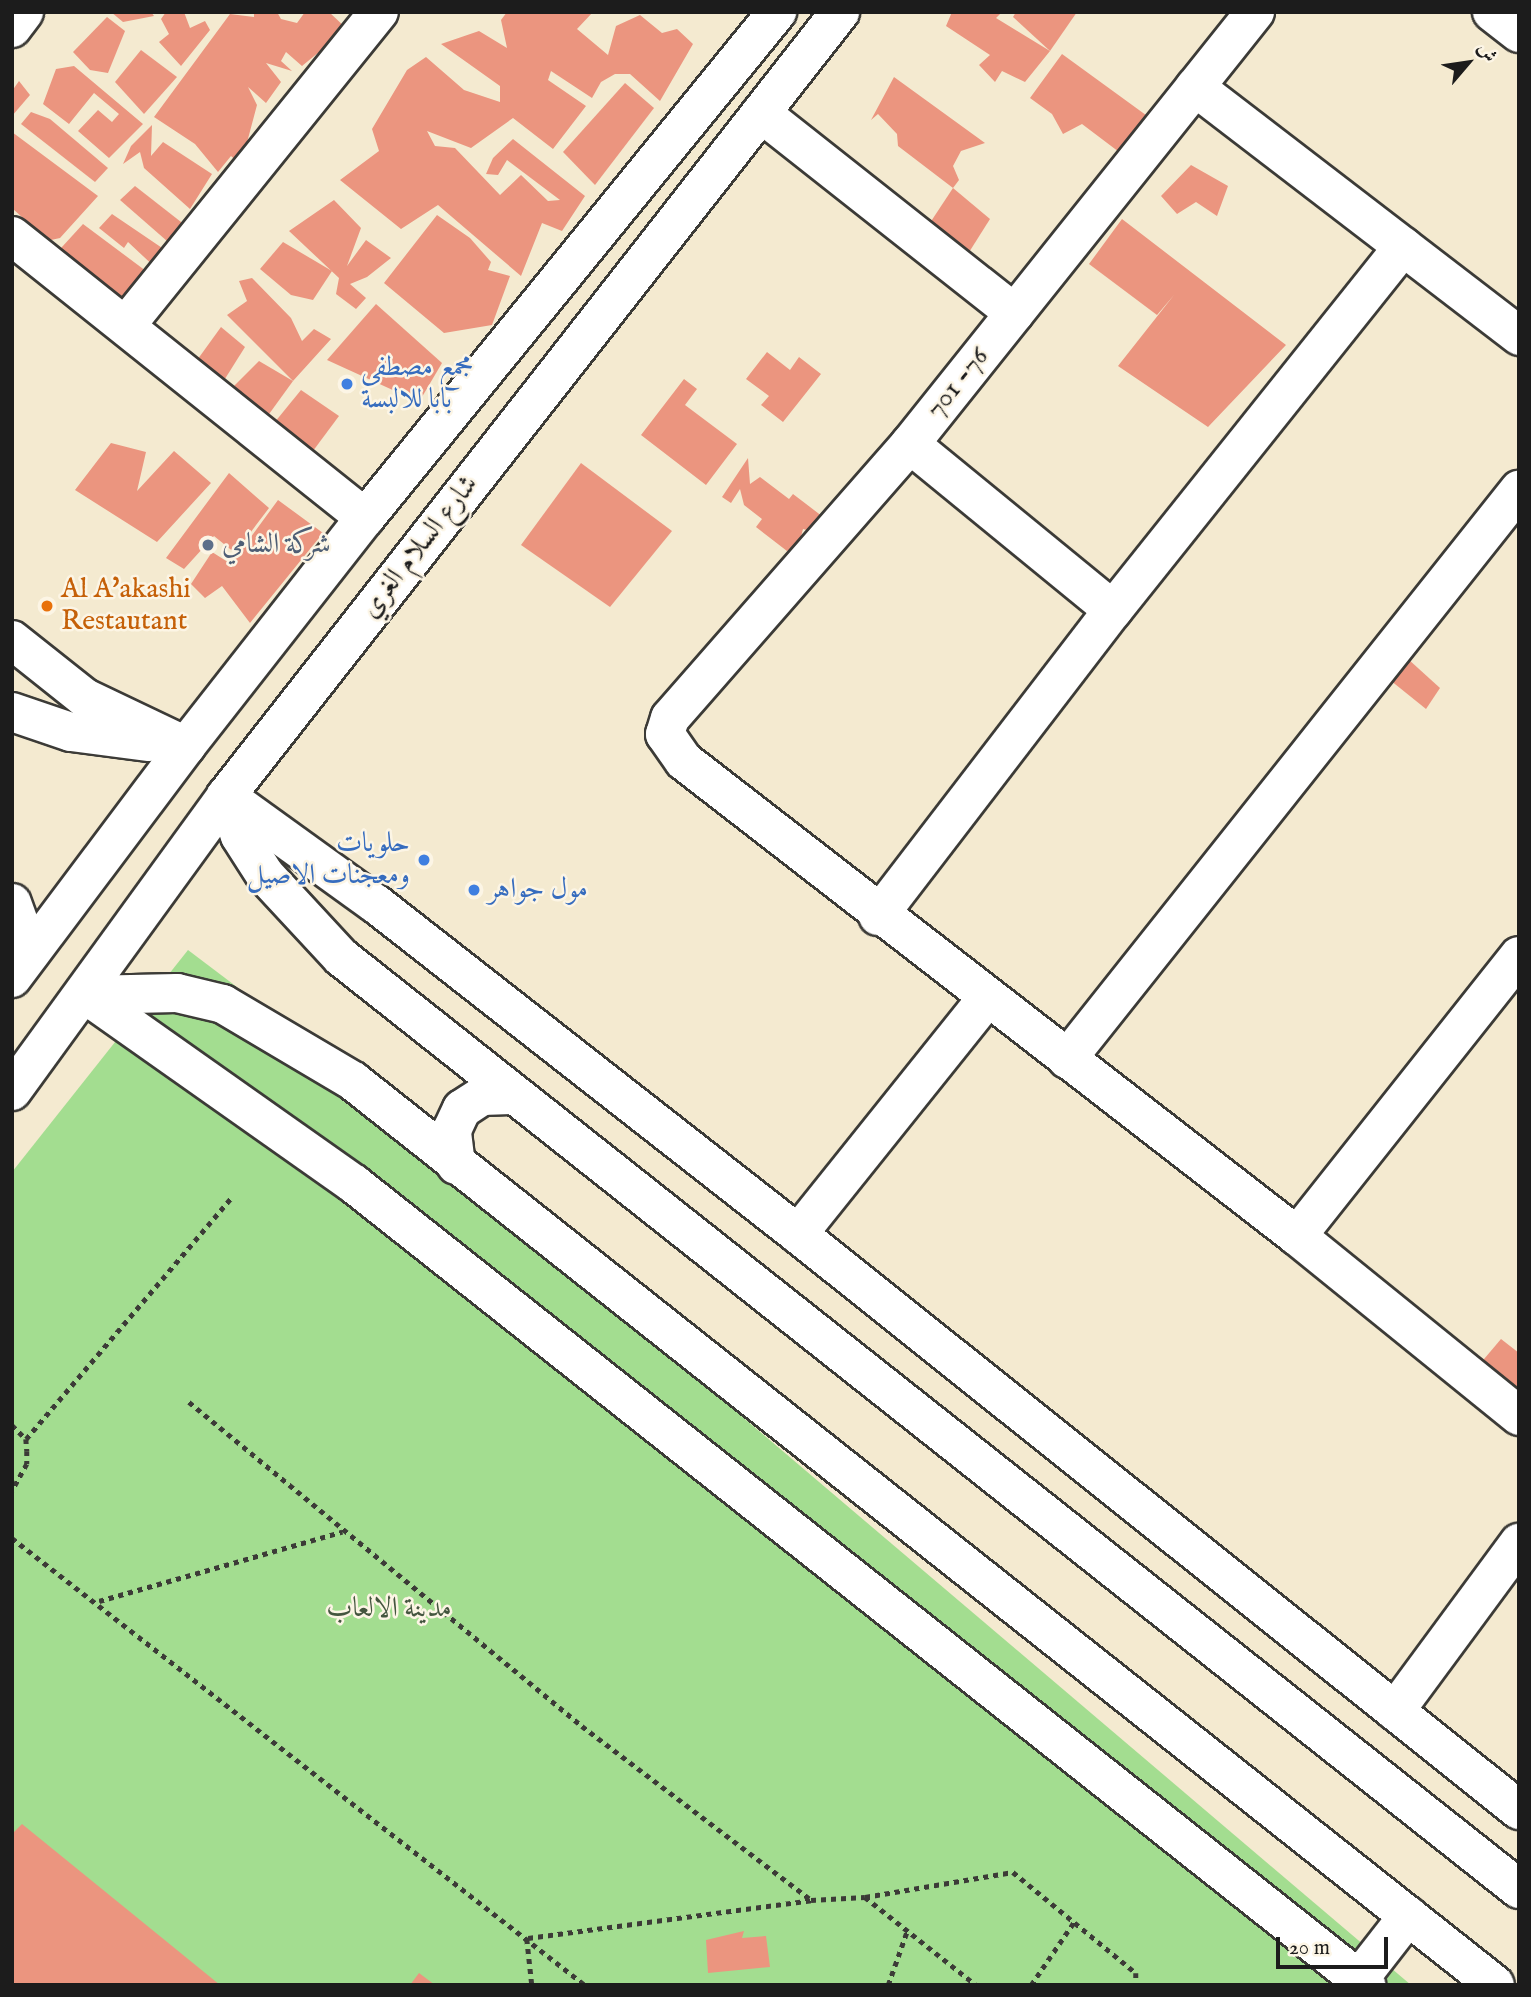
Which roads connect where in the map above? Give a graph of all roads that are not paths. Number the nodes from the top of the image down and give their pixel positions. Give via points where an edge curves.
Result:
1 (24, 12) edge
2 (379, 12) edge
3 (777, 12) edge
4 (840, 12) edge
5 (1255, 12) edge
6 (1492, 12) edge
7 (12, 28) edge
8 (1519, 33) edge
9 (1195, 87) junction
10 (761, 113) junction
11 (654, 164) junction
12 (695, 196) junction
13 (12, 236) edge
14 (1403, 247) junction
15 (1014, 313) junction
16 (127, 324) junction
17 (1519, 336) edge
18 (909, 444) junction
19 (1519, 490) edge
20 (365, 518) junction
21 (1113, 610) junction
22 (12, 640) edge
23 (63, 680) junction
24 (19, 726) edge
25 (186, 746) junction
26 (226, 796) junction
27 (12, 903) edge
28 (878, 916) junction
29 (18, 956) edge
30 (1519, 956) edge
31 (86, 995) junction
32 (987, 998) junction
33 (1067, 1059) junction
34 (12, 1091) edge
35 (510, 1094) junction
36 (456, 1164) junction
37 (798, 1234) junction
38 (1297, 1236) junction
39 (1519, 1416) edge
40 (1519, 1543) edge
41 (1395, 1711) junction
42 (1510, 1803) edge
43 (1464, 1845) junction
44 (1519, 1889) edge
45 (1408, 1916) junction
46 (1363, 1982) edge
47 (1495, 1985) edge

1 - 7 street
2 - 16 street
3 - 11 street
4 - 10 street, شارع السلام الغري
5 - 9 street, 701 -76
6 - 8 street
9 - 14 street
9 - 15 street, 701 -76
10 - 12 street, شارع السلام الغري
10 - 15 street
11 - 12 street
11 - 20 street
12 - 26 street, شارع السلام الغري
13 - 16 street
14 - 17 street
14 - 21 street
15 - 18 street, 701 -76
16 - 20 street
18 - 21 street
18 - 28 street, 701 -76 via 670,718 666,734 671,749
19 - 33 street
20 - 25 street
21 - 28 street
22 - 23 street
23 - 24 street
23 - 25 street via 110,712
24 - 25 street
25 - 29 street
26 - 31 street, شارع السلام الغري
26 - 35 street via 240,836 265,875 341,957
26 - 37 street via 376,904
27 - 29 street
28 - 32 street
30 - 38 street
31 - 34 street, شارع السلام الغري
31 - 36 street via 177,993 223,1004 353,1081
31 - 46 street via 354,1184
32 - 33 street
32 - 37 street
33 - 38 street
35 - 36 street via 482,1096 462,1109 452,1130
35 - 43 street
36 - 45 street
37 - 41 street
38 - 39 street
40 - 41 street
41 - 42 street
42 - 43 street
43 - 44 street
45 - 46 street
45 - 47 street

